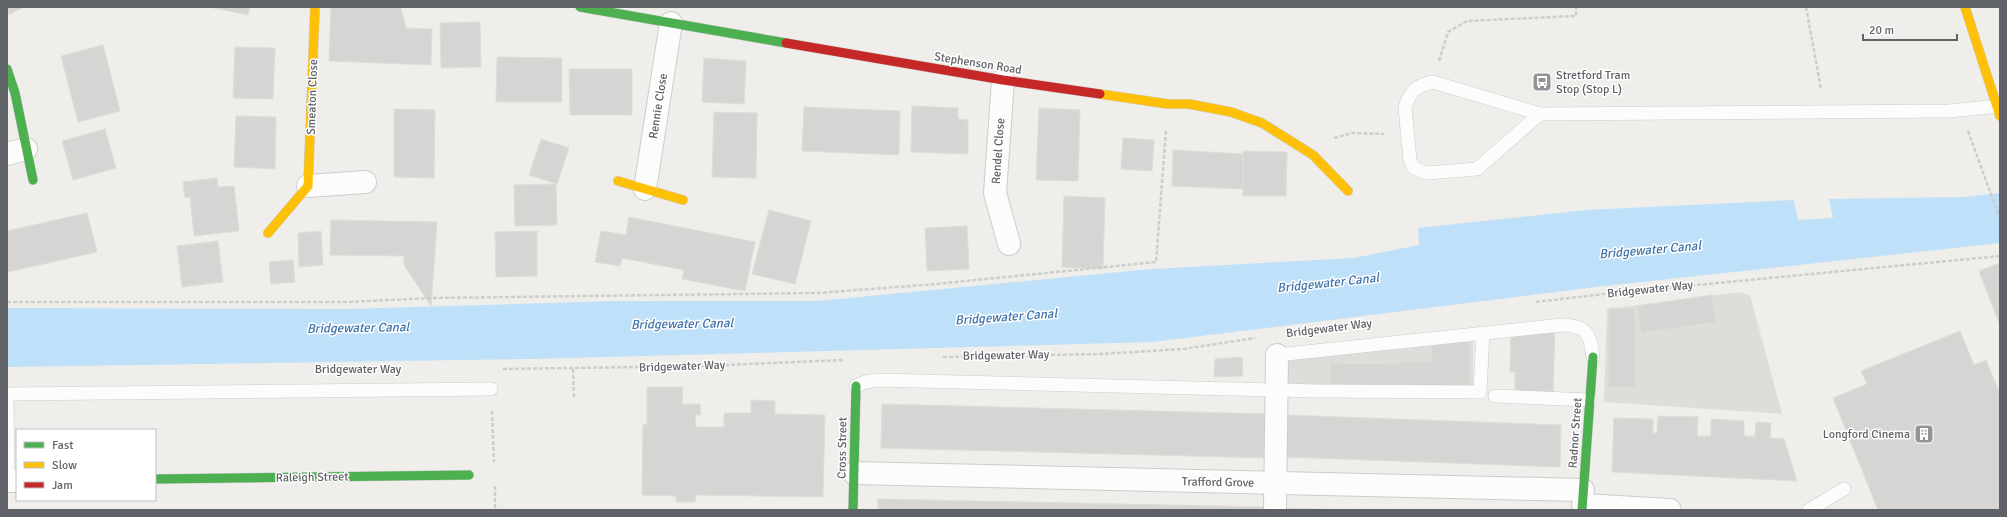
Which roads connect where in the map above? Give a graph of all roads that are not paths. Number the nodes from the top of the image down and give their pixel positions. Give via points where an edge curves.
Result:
1 (315, 7) edge
2 (580, 7) edge
3 (1965, 7) edge
4 (672, 23) junction
5 (7, 69) edge
6 (1003, 80) junction
7 (1999, 109) edge
8 (1540, 114) junction
9 (16, 152) edge
10 (32, 180) dead end
11 (618, 181) dead end
12 (365, 182) dead end
13 (308, 186) junction
14 (645, 189) junction
15 (1348, 191) dead end
16 (683, 200) dead end
17 (268, 233) dead end
18 (1009, 244) dead end
19 (1483, 333) junction
20 (1277, 355) joint
21 (1593, 357) joint
22 (856, 386) joint
23 (491, 389) road end
24 (1276, 389) junction
25 (1495, 396) dead end
26 (1590, 400) junction
27 (854, 473) junction
28 (469, 475) dead end
29 (156, 479) edge
30 (11, 481) edge
31 (1276, 484) junction
32 (1844, 489) dead end
33 (1583, 502) edge
34 (853, 510) edge
35 (1275, 510) edge
36 (1670, 510) edge
37 (1809, 510) edge

1 - 13 main road, Smeaton Close
2 - 4 main road, Stephenson Road
3 - 7 main road
4 - 6 main road, Stephenson Road
4 - 14 street, Rennie Close
5 - 9 main road via 15,93
6 - 15 main road, Stephenson Road via 1231,112 1262,123 1313,155
6 - 18 street, Rendel Close via 995,193
7 - 8 lane
8 - 8 lane via 1433,82 1417,88 1407,99 1406,133 1410,160 1413,167 1426,173 1470,171 1484,165
9 - 10 main road
11 - 14 main road
12 - 13 street
13 - 17 main road
14 - 16 main road
19 - 20 lane
19 - 21 lane via 1575,326 1586,331
19 - 24 lane via 1480,392 1316,392
20 - 24 street
21 - 26 main road, Radnor Street
22 - 24 lane via 878,380
22 - 27 main road, Cross Street
23 - 30 lane via 7,394
24 - 31 street
25 - 26 lane
26 - 33 main road, Radnor Street
27 - 31 street, Trafford Grove
27 - 34 main road, Cross Street
28 - 29 main road, Raleigh Street
31 - 33 street, Trafford Grove
31 - 35 street
32 - 37 lane
33 - 36 street, Trafford Grove

